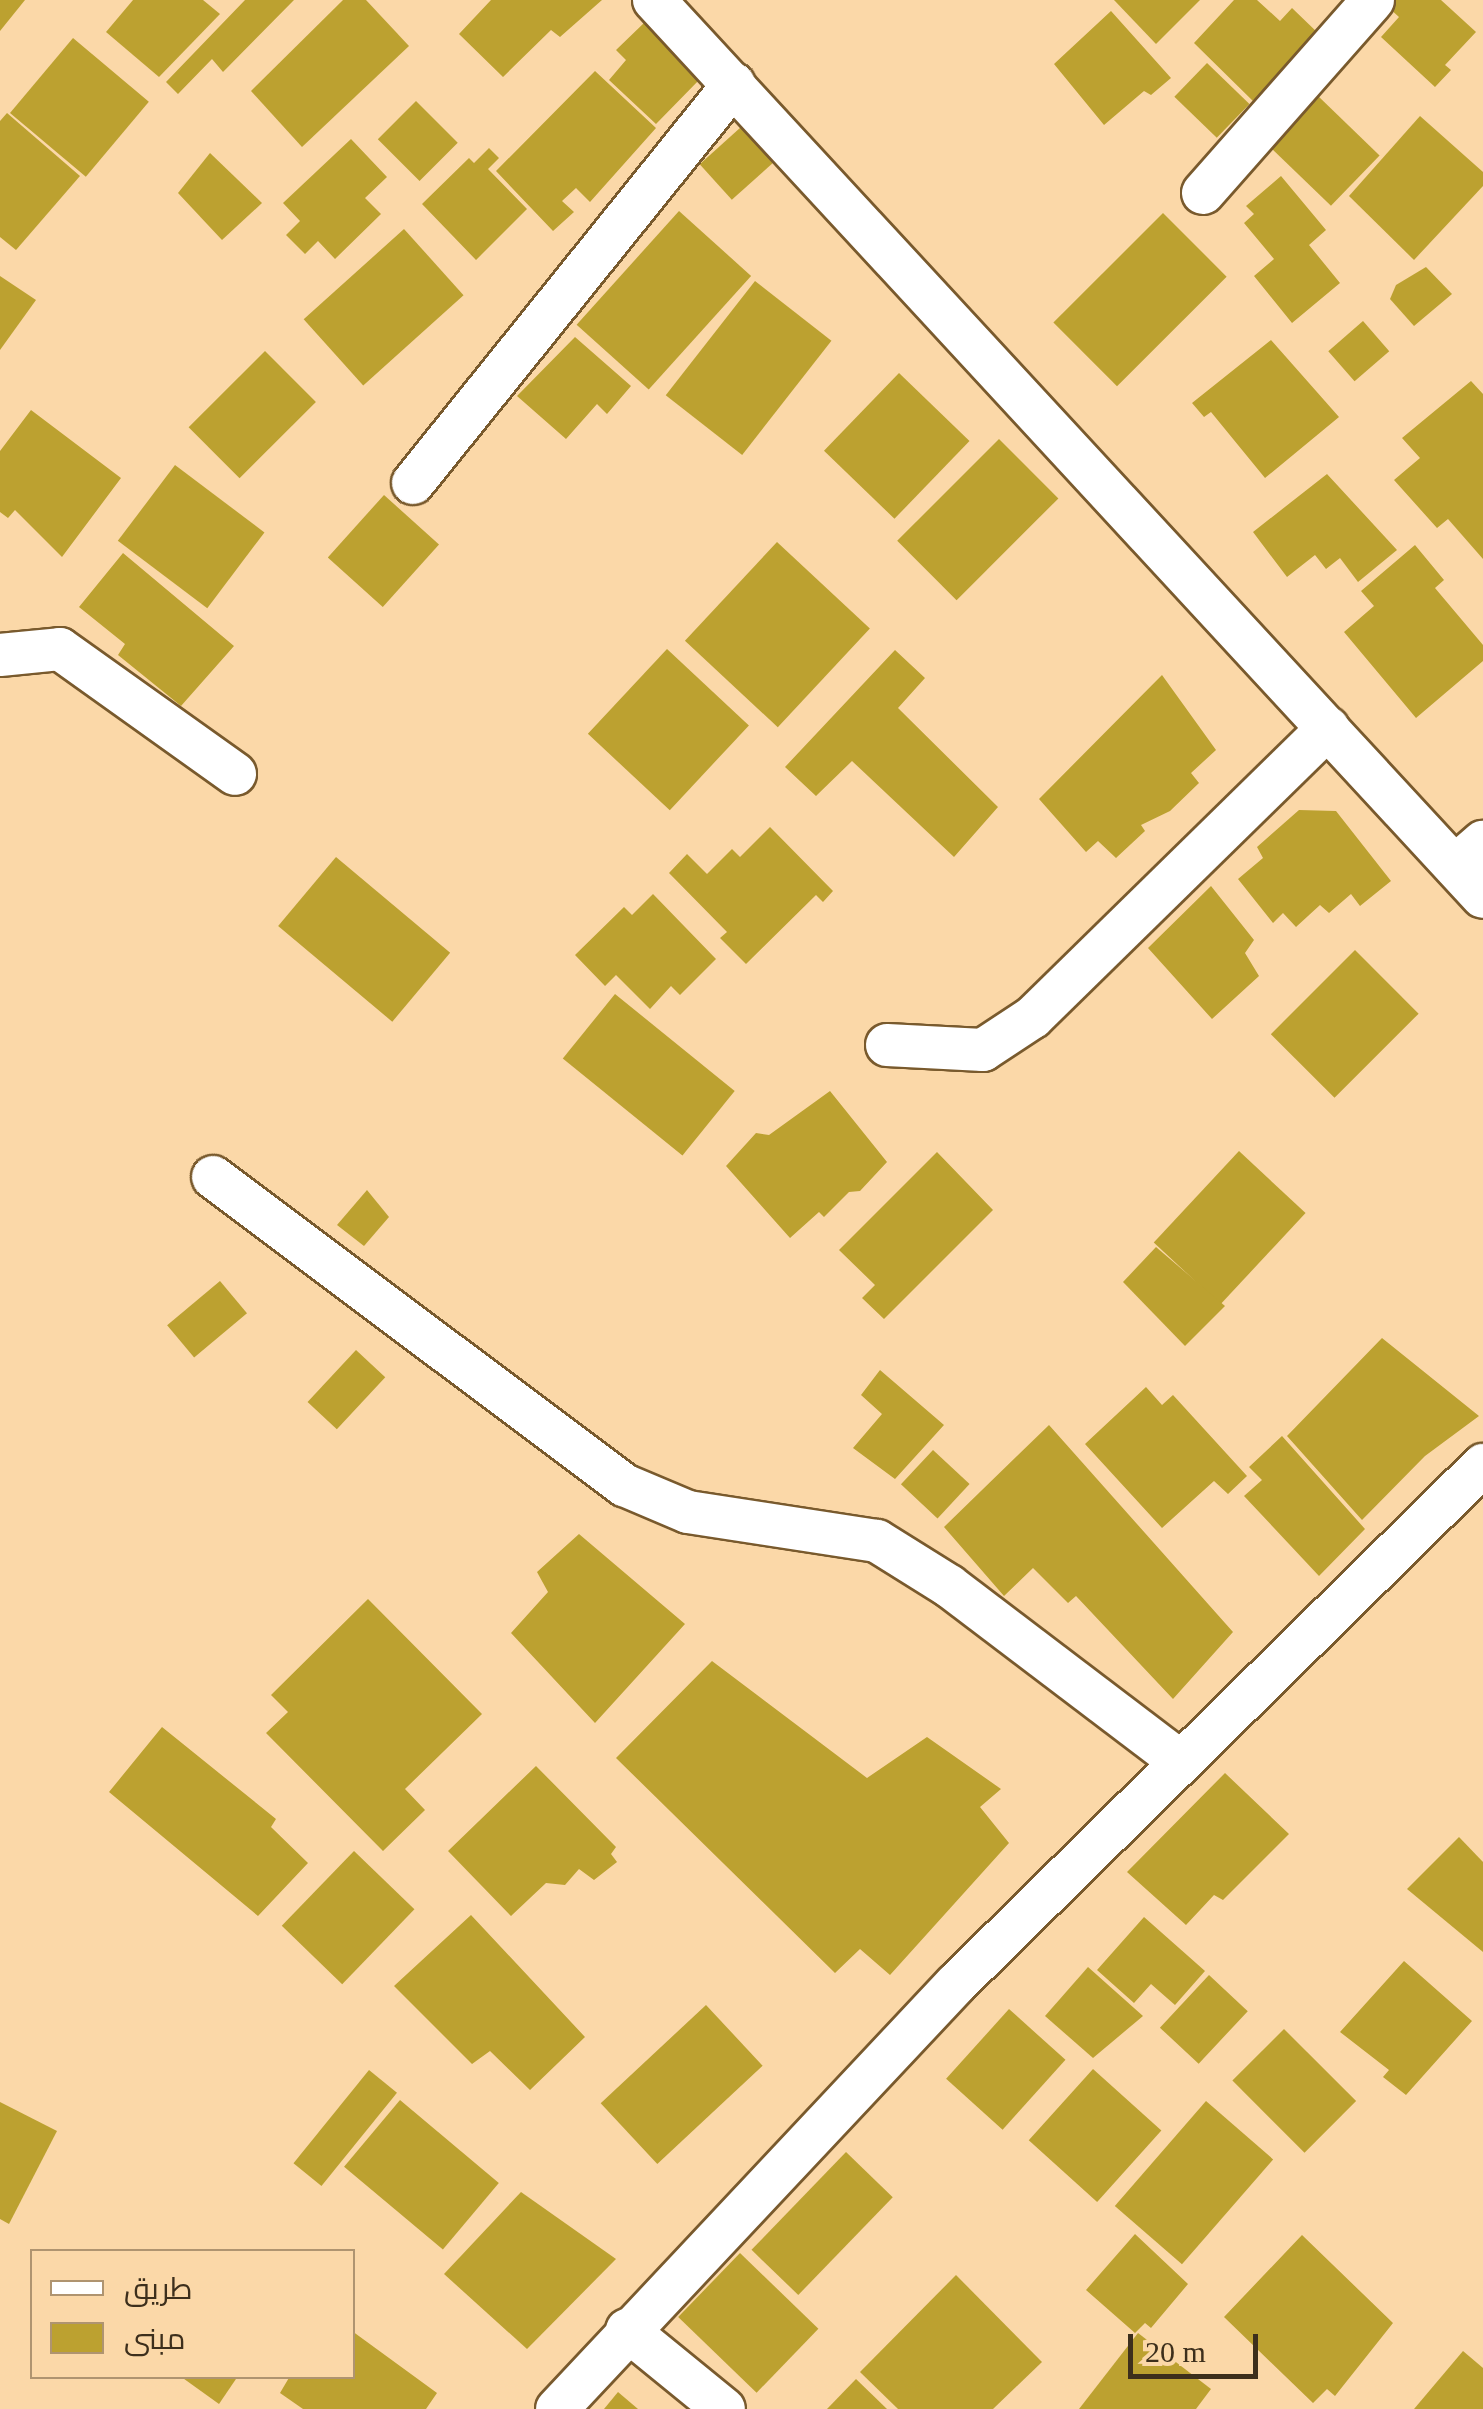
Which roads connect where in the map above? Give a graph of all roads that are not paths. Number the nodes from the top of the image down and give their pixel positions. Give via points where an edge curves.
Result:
1 (654, 0) edge
2 (1373, 0) edge
3 (734, 84) junction
4 (1203, 194) dead end
5 (413, 483) dead end
6 (0, 655) edge
7 (1328, 728) junction
8 (235, 774) dead end
9 (1474, 868) edge
10 (887, 1045) dead end
11 (213, 1177) dead end
12 (1483, 1466) edge
13 (1181, 1762) junction
14 (626, 2330) junction
15 (557, 2409) edge
16 (724, 2409) edge

1 - 3 street
2 - 4 street
3 - 5 street
3 - 7 street
6 - 8 street via 60,649
7 - 9 street
7 - 10 street via 1032,1016 983,1050
11 - 13 street via 624,1486 688,1512 877,1542 949,1586
12 - 13 street
13 - 14 street via 956,1984
14 - 15 street
14 - 16 street

